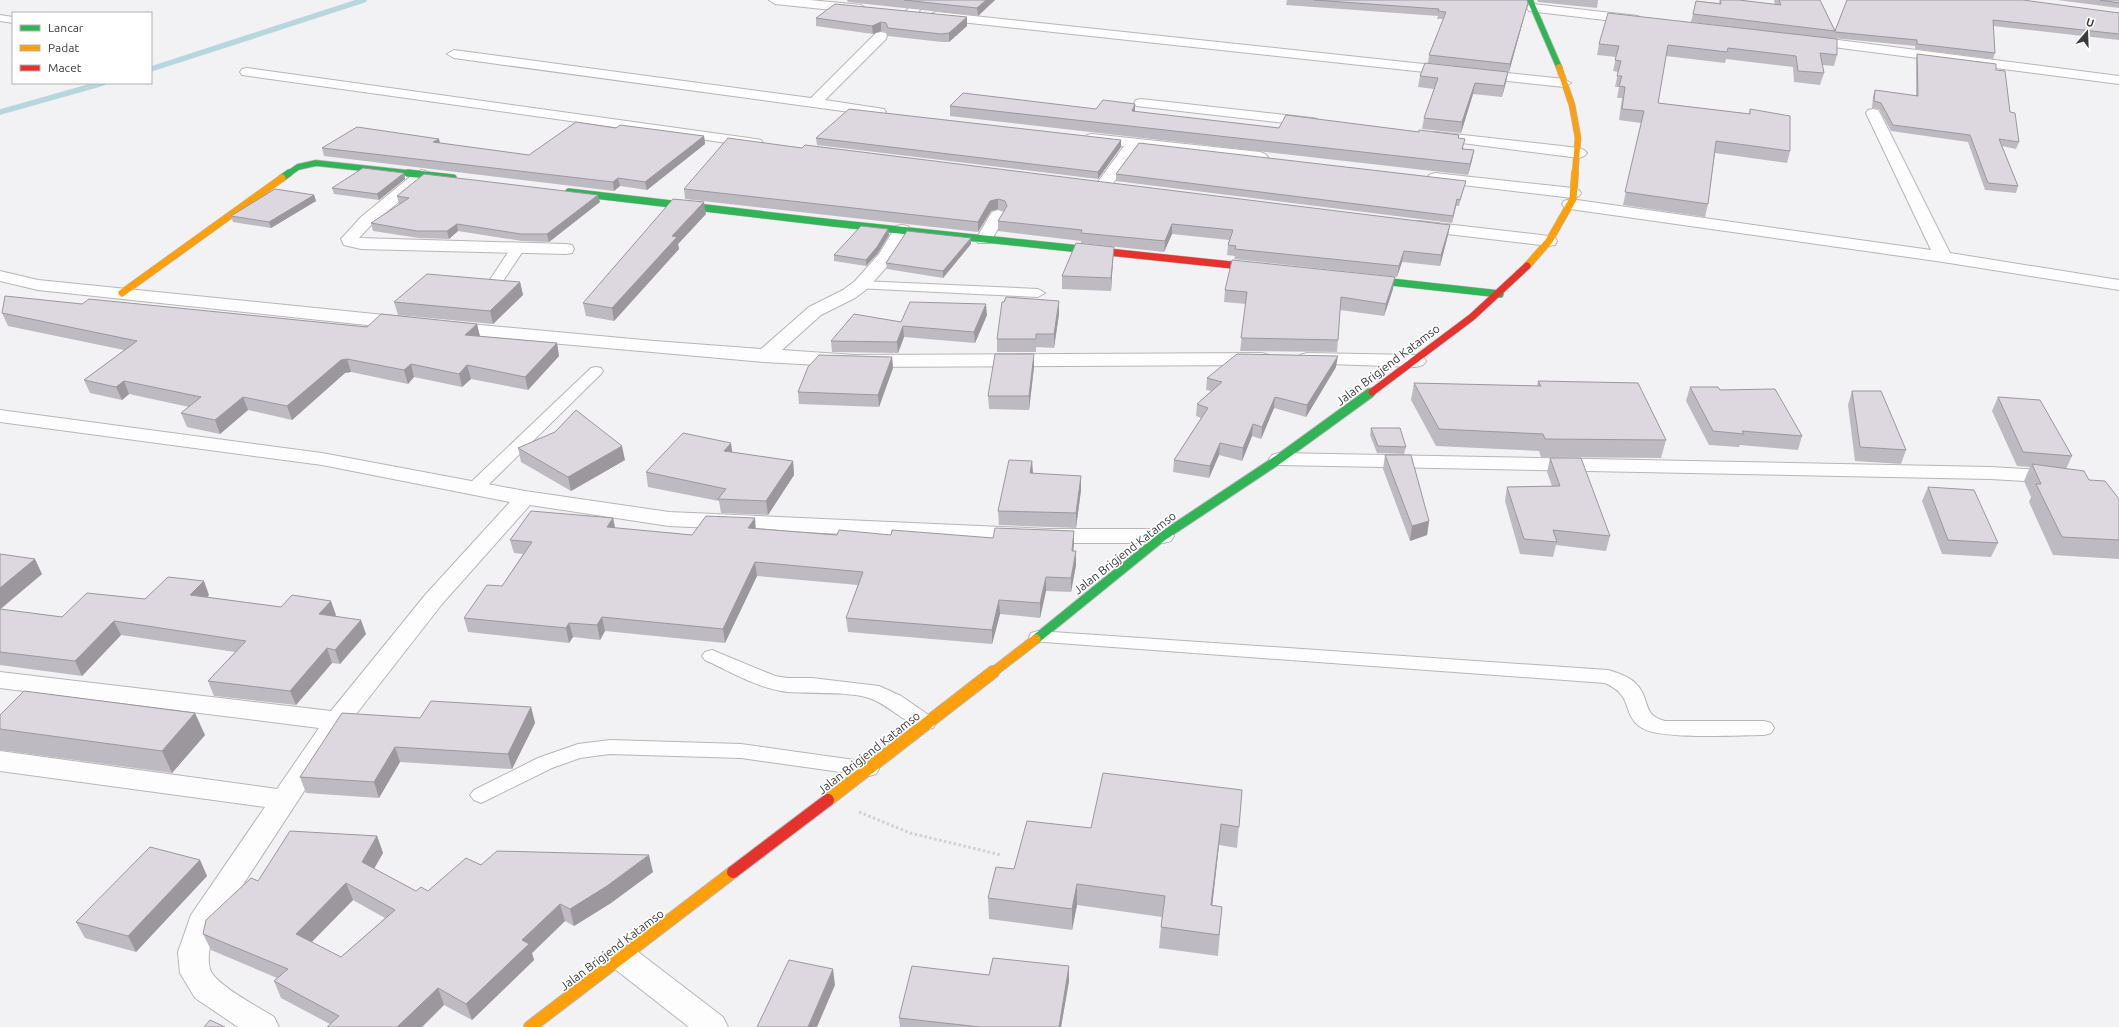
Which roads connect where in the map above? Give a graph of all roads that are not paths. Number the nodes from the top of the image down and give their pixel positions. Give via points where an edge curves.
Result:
1 (775, 0) edge
2 (924, 0) edge
3 (1532, 4) edge
4 (870, 10) edge
5 (894, 12) edge
6 (910, 13) junction
7 (0, 18) edge
8 (12, 20) edge
9 (1648, 21) edge
10 (881, 36) dead end
11 (1794, 39) edge
12 (454, 54) dead end
13 (248, 72) dead end
14 (2119, 80) edge
15 (1564, 83) junction
16 (1141, 103) dead end
17 (813, 104) junction
18 (1873, 113) dead end
19 (896, 115) edge
20 (1329, 124) edge
21 (1423, 135) edge
22 (1080, 136) edge
23 (1134, 142) junction
24 (768, 145) edge
25 (1579, 153) junction
26 (1276, 159) edge
27 (422, 175) junction
28 (1418, 176) edge
29 (461, 179) edge
30 (1118, 188) edge
31 (556, 190) edge
32 (1572, 199) junction
33 (998, 215) dead end
34 (1408, 224) edge
35 (902, 230) junction
36 (984, 239) junction
37 (1549, 241) junction
38 (518, 248) junction
39 (566, 249) dead end
40 (1943, 257) junction
41 (1269, 269) edge
42 (0, 276) edge
43 (1354, 278) edge
44 (496, 282) edge
45 (861, 285) junction
46 (2119, 285) edge
47 (122, 293) junction
48 (1038, 293) dead end
49 (1500, 294) junction
50 (764, 356) junction
51 (1416, 361) junction
52 (596, 371) dead end
53 (0, 416) edge
54 (1280, 460) junction
55 (2076, 482) edge
56 (475, 488) junction
57 (525, 498) junction
58 (1163, 536) junction
59 (1038, 637) junction
60 (712, 656) dead end
61 (0, 680) edge
62 (337, 721) junction
63 (926, 723) junction
64 (1764, 728) dead end
65 (0, 762) edge
66 (869, 769) junction
67 (481, 795) dead end
68 (283, 800) junction
69 (622, 957) junction
70 (263, 1027) edge
71 (530, 1027) edge
72 (712, 1027) edge

1 - 4 street
2 - 6 street
3 - 9 street
3 - 15 main road, Jalan Brigjend Katamso
5 - 6 street
6 - 15 street
7 - 8 lane
10 - 17 street
11 - 14 street
12 - 17 street
13 - 24 street
15 - 25 main road, Jalan Brigjend Katamso via 1575,121
16 - 20 street
17 - 19 street
18 - 40 street
21 - 25 street
22 - 23 street
23 - 26 street
23 - 30 street via 1096,185
25 - 32 main road, Jalan Brigjend Katamso
27 - 29 main road
27 - 38 street via 367,220 349,239 350,242
27 - 47 main road via 316,162 300,166
28 - 32 street
31 - 35 main road
32 - 37 main road, Jalan Brigjend Katamso
32 - 40 street
33 - 36 street
34 - 37 street
35 - 36 main road
35 - 45 street via 880,264
36 - 41 main road
37 - 49 main road, Jalan Brigjend Katamso
38 - 39 street
38 - 44 lane
40 - 46 street
42 - 47 street via 38,285
43 - 49 main road
45 - 48 lane
45 - 50 street via 849,294 815,310
47 - 50 street via 427,326
49 - 51 main road, Jalan Brigjend Katamso
50 - 51 street via 854,361
51 - 54 main road, Jalan Brigjend Katamso
52 - 56 lane
53 - 56 street via 322,458
54 - 55 street via 1990,472 2054,476
54 - 58 main road, Jalan Brigjend Katamso
56 - 57 street
57 - 58 street via 669,519 1048,536
57 - 62 street via 434,599
58 - 59 main road, Jalan Brigjend Katamso
59 - 63 main road, Jalan Brigjend Katamso
59 - 64 lane via 1608,677 1631,690 1641,716 1650,724 1665,728
60 - 63 lane via 770,681 787,685 872,691 894,701
61 - 62 street
62 - 68 street
63 - 66 main road, Jalan Brigjend Katamso
65 - 68 street
66 - 67 lane via 741,751 610,747 578,751 545,763
66 - 69 main road, Jalan Brigjend Katamso
68 - 70 street via 202,923 193,952 195,973 206,989
69 - 71 main road, Jalan Brigjend Katamso
69 - 72 street

